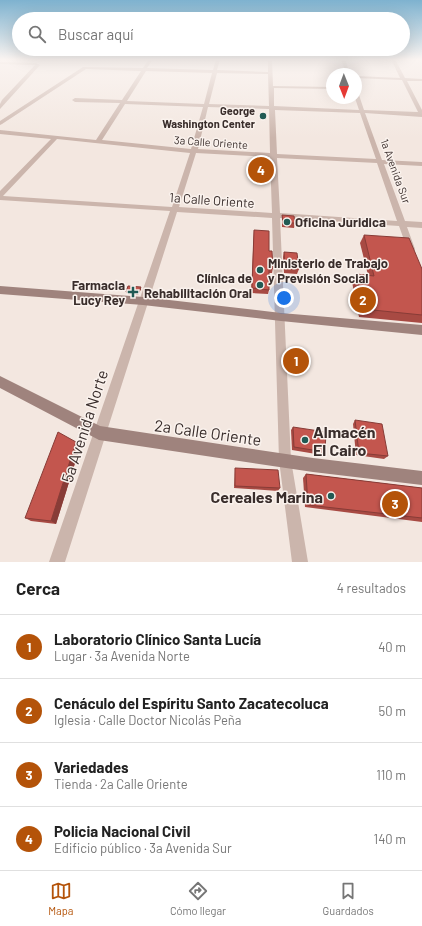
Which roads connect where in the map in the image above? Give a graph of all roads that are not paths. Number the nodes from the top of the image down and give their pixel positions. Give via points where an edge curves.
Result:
1 (20, 85) edge
2 (58, 85) edge
3 (134, 85) edge
4 (210, 85) edge
5 (406, 85) edge
6 (271, 87) joint
7 (326, 88) edge
8 (75, 100) dead end
9 (124, 102) junction
10 (360, 104) edge
11 (205, 106) junction
12 (0, 107) edge
13 (272, 109) junction
14 (363, 113) junction
15 (422, 115) edge
16 (0, 123) edge
17 (0, 132) edge
18 (56, 137) junction
19 (98, 141) junction
20 (194, 152) junction
21 (274, 156) junction
22 (380, 161) junction
23 (422, 164) edge
24 (0, 197) edge
25 (174, 210) junction
26 (276, 216) junction
27 (403, 223) junction
28 (422, 224) edge
29 (414, 257) edge
30 (0, 290) edge
31 (143, 301) junction
32 (281, 317) junction
33 (422, 330) edge
34 (0, 382) edge
35 (99, 433) junction
36 (285, 460) junction
37 (422, 478) edge
38 (57, 562) edge
39 (300, 562) edge

1 - 12 street
2 - 16 street
3 - 9 street
4 - 11 street, 5a Avenida Norte
5 - 15 street
6 - 7 street
6 - 13 street
8 - 9 street
9 - 11 street
9 - 19 street
10 - 14 street, 1a Avenida Sur
11 - 13 street
11 - 20 street, 5a Avenida Norte
13 - 14 street
13 - 21 street
14 - 15 street
14 - 22 street, 1a Avenida Sur
17 - 18 street, 3a Calle Oriente
18 - 19 street, 3a Calle Oriente
18 - 24 street
19 - 20 street, 3a Calle Oriente
20 - 21 street, 3a Calle Oriente
20 - 25 street, 5a Avenida Norte
21 - 22 street, 3a Calle Oriente
21 - 26 street
22 - 23 street, 3a Calle Oriente
22 - 27 street, 1a Avenida Sur
24 - 25 street, 1a Calle Oriente
25 - 26 street, 1a Calle Oriente
25 - 31 street, 5a Avenida Norte
26 - 27 street, 1a Calle Oriente
26 - 32 street
27 - 28 street, 1a Calle Oriente
27 - 29 street, 1a Avenida Sur
30 - 31 main road
31 - 32 main road
31 - 35 street, 5a Avenida Norte
32 - 33 main road
32 - 36 street
34 - 35 main road, 2a Calle Oriente
35 - 36 main road, 2a Calle Oriente
35 - 38 street, 5a Avenida Norte
36 - 37 main road, 2a Calle Oriente
36 - 39 street

